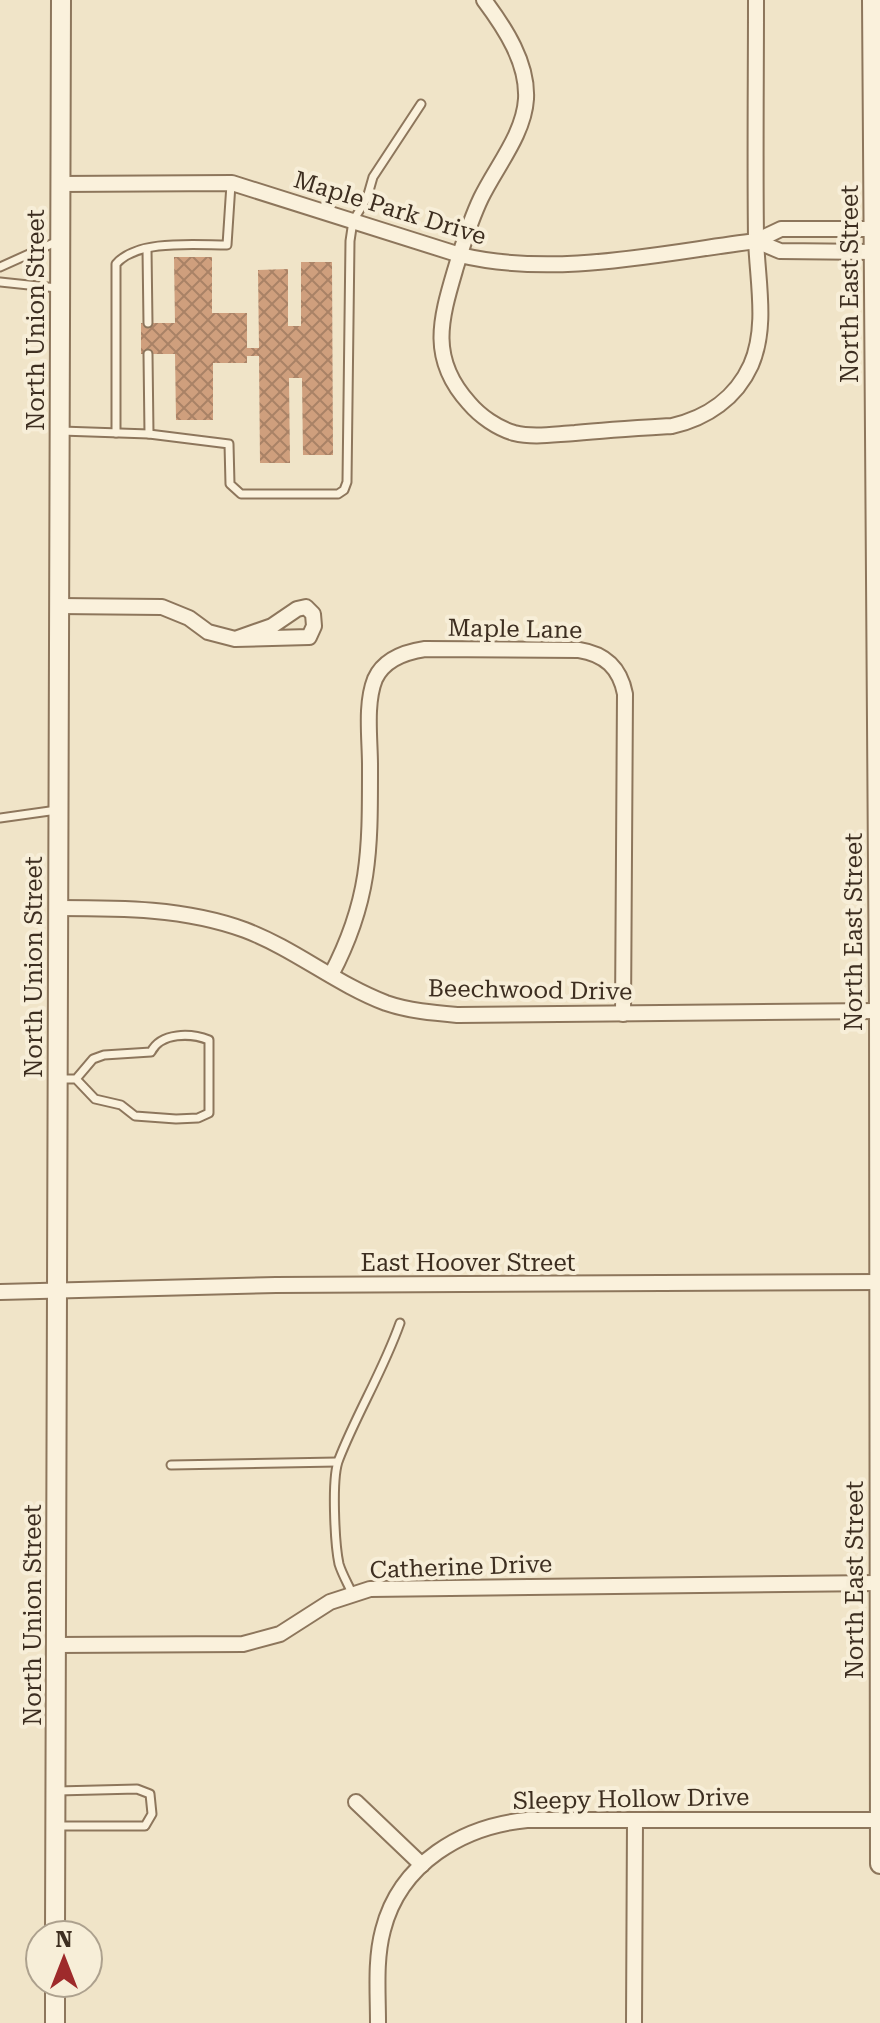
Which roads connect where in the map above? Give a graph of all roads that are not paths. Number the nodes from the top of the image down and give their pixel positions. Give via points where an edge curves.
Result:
1 (61, 0) edge
2 (484, 0) edge
3 (756, 0) edge
4 (872, 0) edge
5 (421, 104) dead end
6 (232, 183) junction
7 (60, 184) junction
8 (353, 221) junction
9 (873, 229) junction
10 (60, 240) junction
11 (756, 241) junction
12 (147, 249) junction
13 (873, 252) junction
14 (460, 255) junction
15 (0, 267) edge
16 (0, 282) edge
17 (61, 288) junction
18 (148, 323) dead end
19 (148, 354) dead end
20 (60, 431) junction
21 (116, 433) junction
22 (149, 434) junction
23 (59, 606) junction
24 (235, 639) junction
25 (58, 810) junction
26 (0, 818) edge
27 (58, 908) junction
28 (331, 975) junction
29 (879, 1011) edge
30 (623, 1014) junction
31 (67, 1079) junction
32 (880, 1282) edge
33 (58, 1289) junction
34 (0, 1292) edge
35 (400, 1323) dead end
36 (337, 1462) junction
37 (171, 1465) dead end
38 (878, 1583) edge
39 (352, 1593) junction
40 (57, 1645) junction
41 (56, 1791) junction
42 (356, 1802) dead end
43 (635, 1820) junction
44 (880, 1820) edge
45 (56, 1826) junction
46 (880, 1864) edge
47 (422, 1865) junction
48 (55, 1919) edge
49 (55, 1999) edge
50 (55, 2023) edge
51 (378, 2023) edge
52 (634, 2023) edge

1 - 7 street, North Union Street
2 - 14 street via 516,51 526,98 524,117 480,200
3 - 11 street
4 - 9 street, North East Street
5 - 8 lane via 373,177
6 - 7 street, Maple Park Drive
6 - 8 street, Maple Park Drive
6 - 12 lane via 227,245
7 - 10 street, North Union Street
8 - 14 street, Maple Park Drive
8 - 22 lane via 344,490 241,494 230,484 229,444
9 - 11 street, Maple Park Drive via 781,229
9 - 13 street, North East Street
10 - 15 lane
10 - 17 street, North Union Street
11 - 13 street, Maple Park Drive via 780,251
11 - 14 street, Maple Park Drive via 586,263 493,263
11 - 14 street via 757,345 743,380 720,405 672,426 539,435 514,433 476,412 449,373 442,315
12 - 18 lane
12 - 21 lane via 116,264
13 - 29 street, North East Street
16 - 17 lane
17 - 20 street, North Union Street
19 - 22 lane
20 - 21 lane
20 - 23 street, North Union Street
21 - 22 lane
23 - 24 street via 162,607 208,632
23 - 25 street, North Union Street
24 - 24 street via 309,637 313,614 306,607 297,609 272,626
25 - 26 lane
25 - 27 street, North Union Street
27 - 28 street, Beechwood Drive via 159,911 221,922 272,941
27 - 31 street, North Union Street
28 - 30 street, Beechwood Drive via 385,1002 431,1013
28 - 30 street, Maple Lane via 347,944 367,877 371,703 382,668 401,654 425,649 579,650 611,663 625,694
29 - 30 street, Beechwood Drive
29 - 32 street, North East Street
31 - 31 lane via 93,1059 151,1052 172,1036 209,1040 209,1113 198,1118 135,1116 121,1105 95,1099
31 - 33 street, North Union Street
32 - 33 street, East Hoover Street
32 - 38 street, North East Street
33 - 34 street, East Hoover Street
33 - 40 street, North Union Street
35 - 36 lane
36 - 37 lane
36 - 39 lane via 338,1555
38 - 39 street, Catherine Drive via 395,1587
38 - 44 street, North East Street
39 - 40 street, Catherine Drive via 280,1634 243,1644
40 - 41 street, North Union Street
41 - 45 street, North Union Street
41 - 45 lane via 137,1789 150,1794 152,1814 145,1826
42 - 47 street
43 - 44 street, Sleepy Hollow Drive
43 - 47 street, Sleepy Hollow Drive via 527,1820 485,1826 446,1845
43 - 52 street
44 - 46 street, North East Street
45 - 48 street, North Union Street
47 - 51 street, Sleepy Hollow Drive via 383,1927
49 - 50 street

